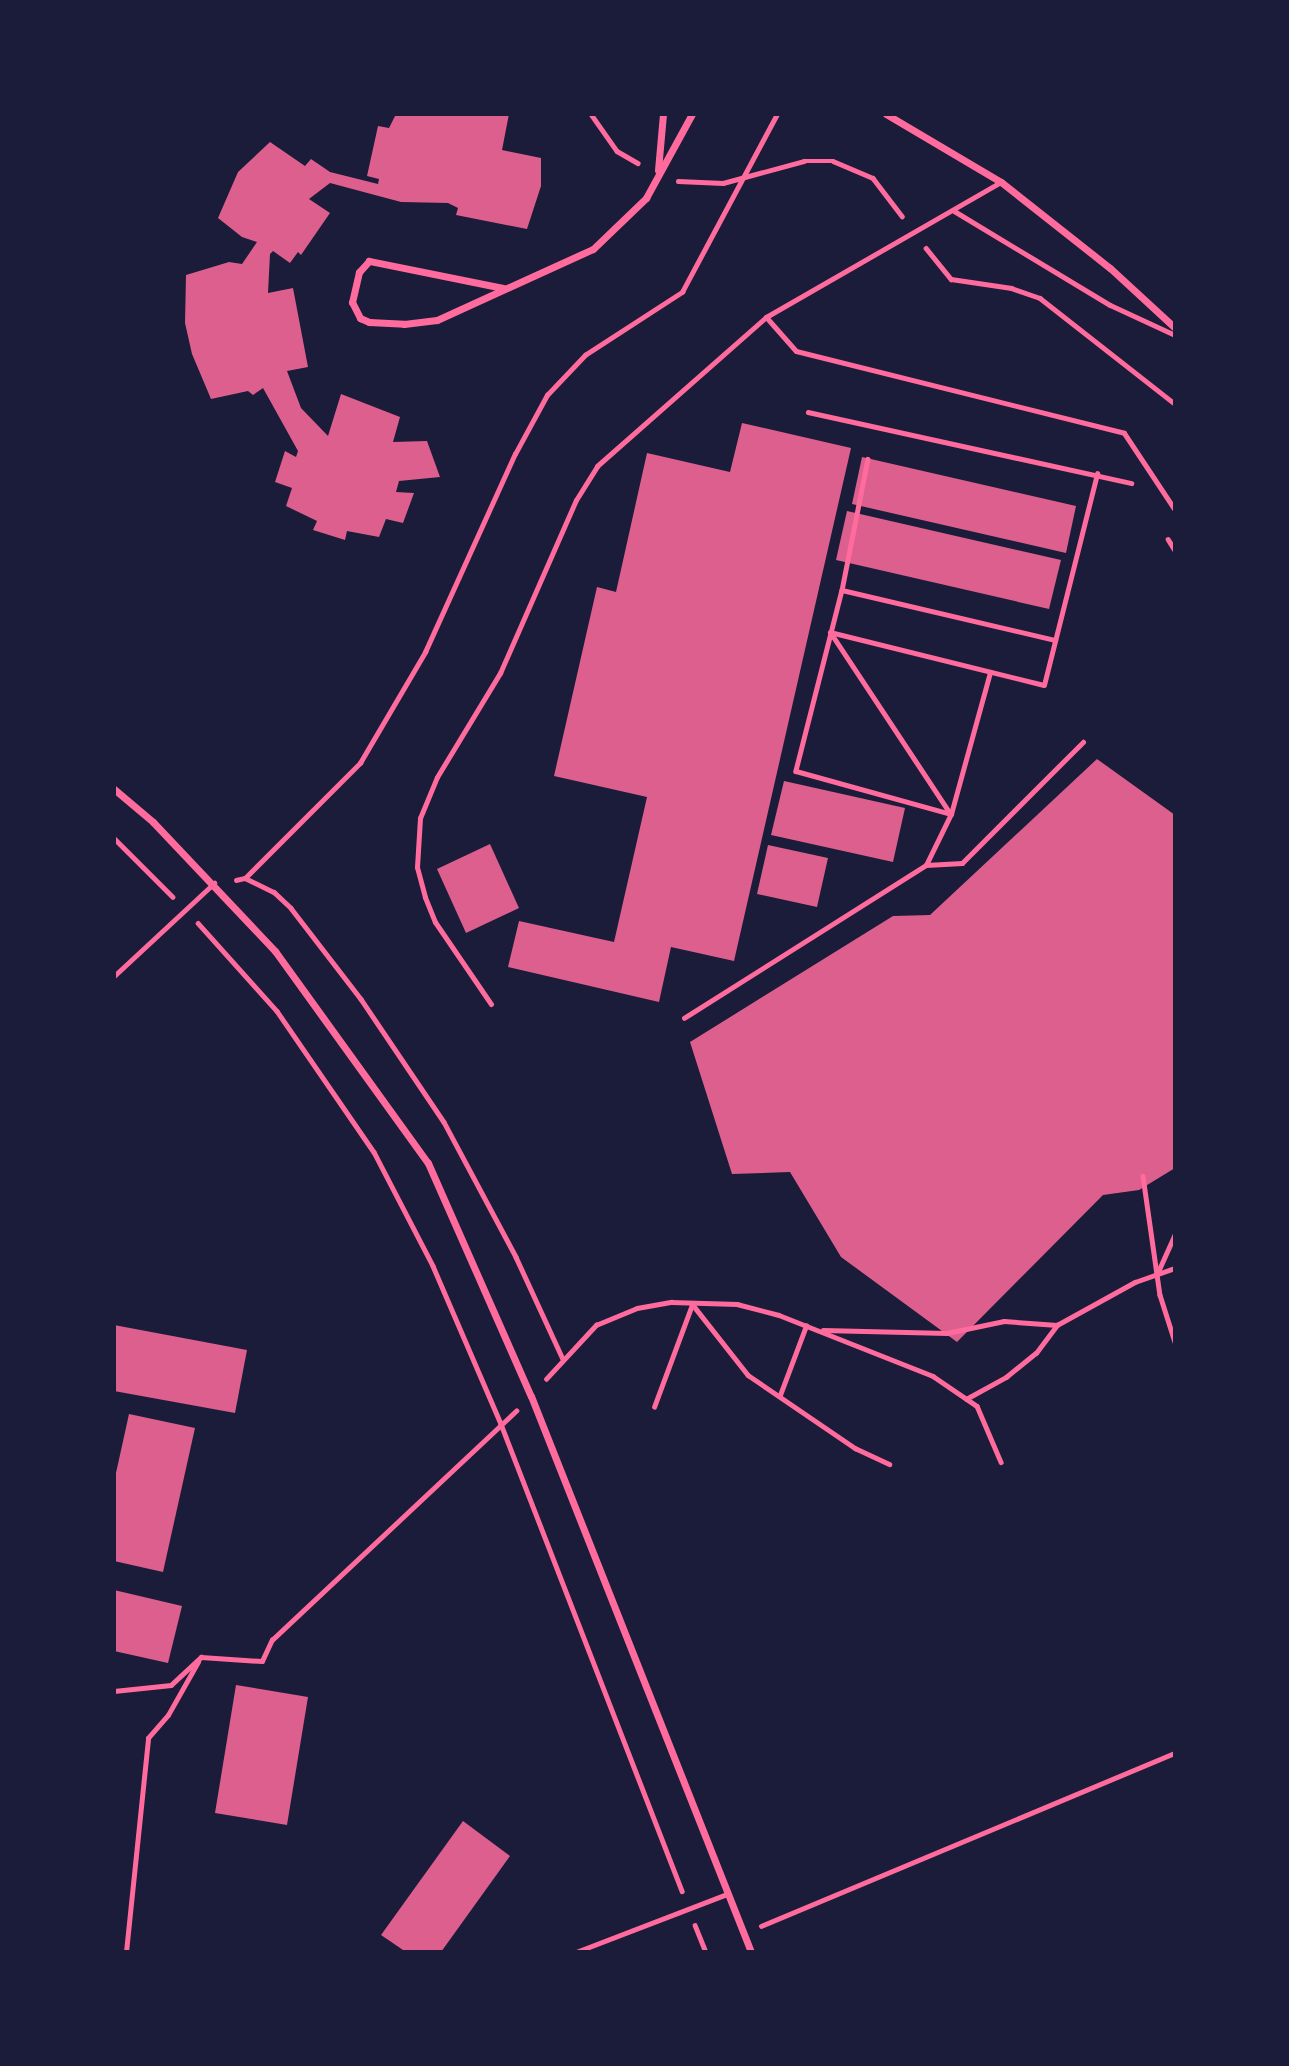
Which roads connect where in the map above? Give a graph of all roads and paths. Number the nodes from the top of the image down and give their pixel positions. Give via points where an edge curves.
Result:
1 (591, 114) edge
2 (663, 114) edge
3 (692, 114) edge
4 (777, 114) edge
5 (886, 114) edge
6 (658, 174) junction
7 (1001, 182) junction
8 (954, 211) junction
9 (503, 288) junction
10 (766, 317) junction
11 (1175, 328) edge
12 (1175, 335) edge
13 (808, 412) dead end
14 (868, 459) dead end
15 (1097, 474) junction
16 (1136, 490) dead end
17 (1175, 510) edge
18 (1168, 539) dead end
19 (1175, 550) edge
20 (842, 590) junction
21 (830, 632) junction
22 (1055, 640) junction
23 (990, 671) junction
24 (1083, 742) dead end
25 (114, 789) edge
26 (951, 814) junction
27 (114, 838) edge
28 (926, 865) junction
29 (245, 878) junction
30 (214, 883) junction
31 (185, 910) junction
32 (114, 976) edge
33 (491, 1004) dead end
34 (684, 1018) dead end
35 (1143, 1176) dead end
36 (1175, 1234) edge
37 (1175, 1268) edge
38 (1157, 1274) junction
39 (692, 1304) junction
40 (1057, 1325) junction
41 (806, 1326) junction
42 (819, 1330) junction
43 (1175, 1342) edge
44 (563, 1359) junction
45 (780, 1395) junction
46 (531, 1396) junction
47 (966, 1398) junction
48 (654, 1407) dead end
49 (501, 1424) junction
50 (1001, 1462) dead end
51 (889, 1464) dead end
52 (201, 1657) junction
53 (114, 1691) edge
54 (1175, 1753) edge
55 (727, 1894) junction
56 (688, 1906) junction
57 (743, 1932) junction
58 (126, 1952) edge
59 (576, 1952) edge
60 (706, 1952) edge
61 (751, 1952) edge

1 - 6 path via 617,151
2 - 6 street
3 - 6 street
4 - 29 path via 682,292 585,355 547,395 515,454 425,652 360,763
5 - 7 street
6 - 9 street via 632,215 593,249
7 - 8 lane
7 - 11 street via 1110,268
8 - 10 lane
8 - 12 lane via 1110,305
9 - 9 street via 437,320 404,324 360,318 352,302 359,272 369,261
10 - 17 lane via 796,351 1124,433
10 - 33 lane via 597,466 576,500 495,683 427,799 416,844 425,897 435,922
13 - 15 path
14 - 20 path
15 - 16 path via 1129,481
15 - 22 path
18 - 19 path
20 - 21 path
20 - 22 path
21 - 23 path
21 - 26 path
21 - 26 path via 796,771
22 - 23 path via 1044,685
23 - 26 path
24 - 28 path via 962,863
25 - 30 street
26 - 28 path
27 - 31 path
28 - 34 path
29 - 30 path
29 - 44 path via 274,892 291,908 444,1122 516,1257
30 - 31 lane
30 - 46 street via 315,1002 428,1163
31 - 32 lane
31 - 49 path via 277,1011 374,1152 433,1266
35 - 38 path
36 - 38 path
37 - 38 path
38 - 40 path
38 - 43 path
39 - 41 path via 737,1304
39 - 44 path via 671,1302 637,1308 596,1325
39 - 45 path via 748,1375
39 - 48 path
40 - 42 path via 1003,1321 947,1334
40 - 47 path via 1016,1369
41 - 42 path
41 - 45 path
42 - 47 path via 933,1376
44 - 46 path
45 - 51 path via 855,1448
46 - 49 path
46 - 55 street
47 - 50 path via 977,1406
49 - 52 path via 272,1640 262,1661
49 - 56 path
52 - 53 path via 171,1685
52 - 58 path via 168,1715 148,1738
54 - 57 path
55 - 56 lane
55 - 57 street
56 - 59 lane
56 - 60 path
57 - 61 street

